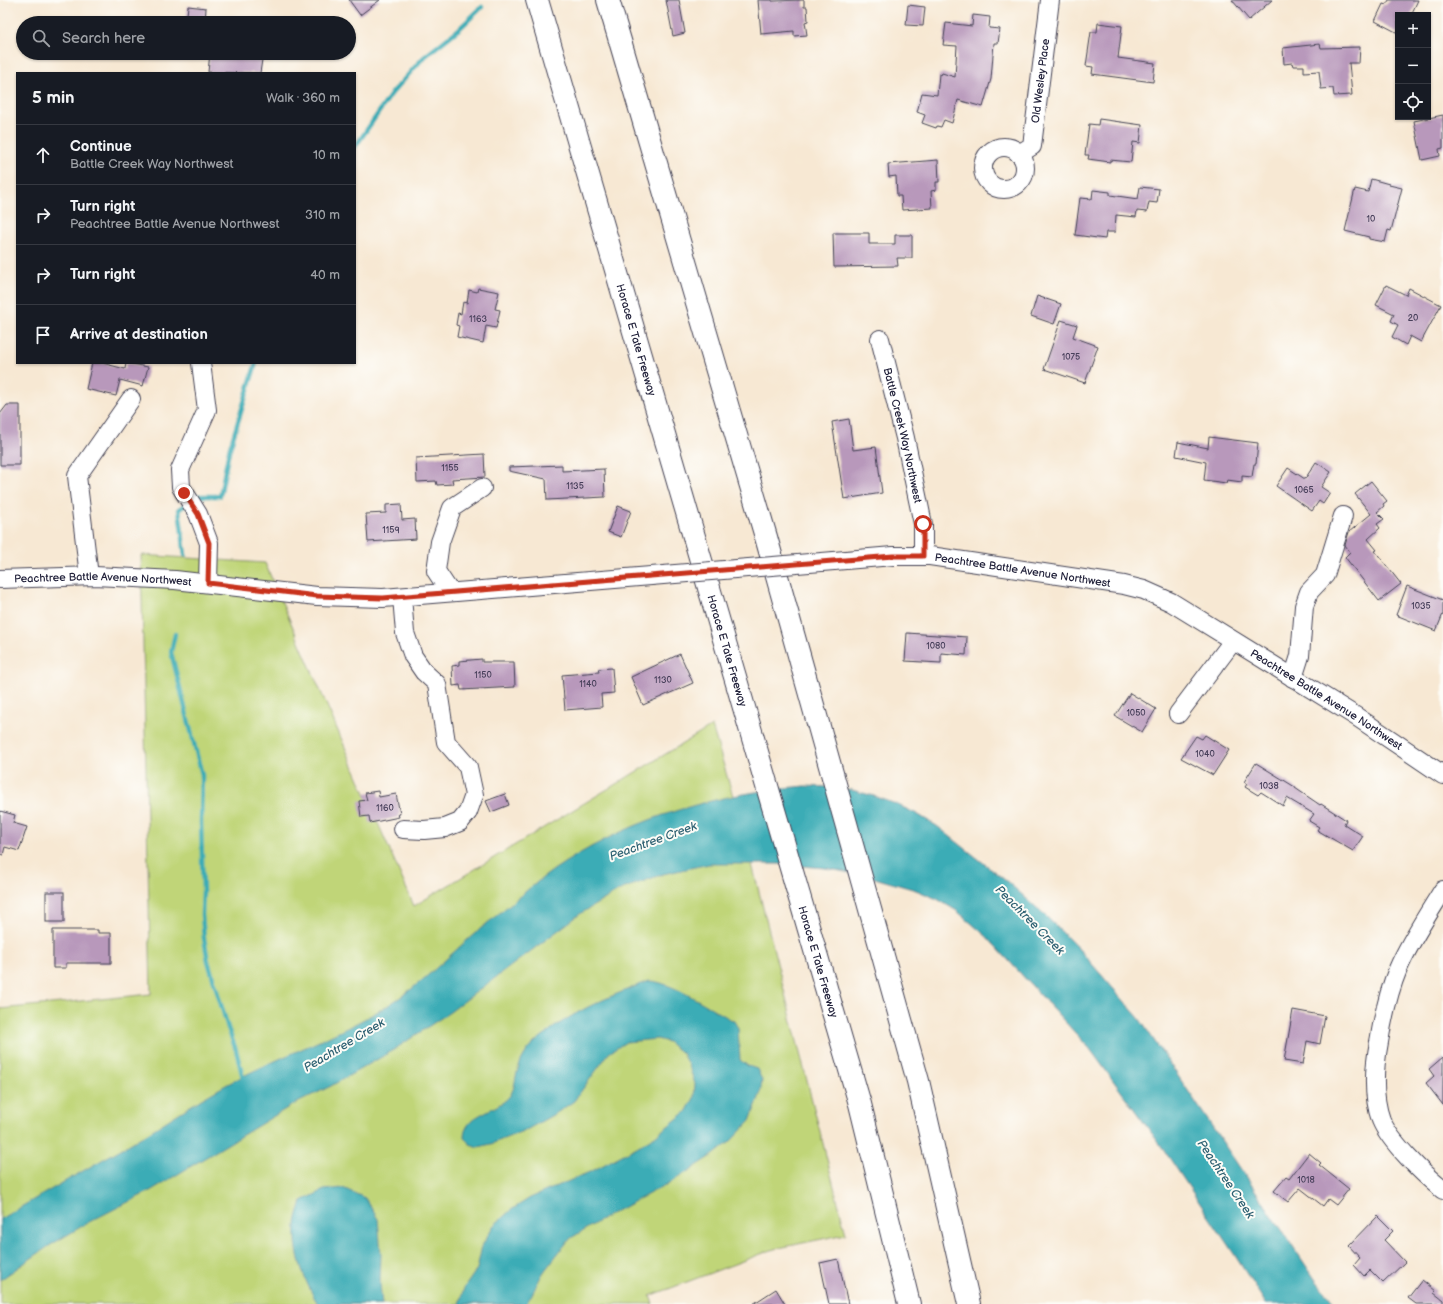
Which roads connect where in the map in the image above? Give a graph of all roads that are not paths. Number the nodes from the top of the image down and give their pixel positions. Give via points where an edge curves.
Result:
1 (538, 0) edge
2 (608, 0) edge
3 (1050, 0) edge
4 (1019, 154) dead end
5 (880, 339) dead end
6 (201, 364) edge
7 (131, 399) dead end
8 (482, 488) dead end
9 (1343, 516) dead end
10 (923, 556) junction
11 (90, 576) junction
12 (0, 580) edge
13 (208, 583) junction
14 (450, 592) junction
15 (402, 597) junction
16 (1233, 641) junction
17 (1293, 678) junction
18 (1178, 714) dead end
19 (1443, 775) edge
20 (403, 829) dead end
21 (1443, 890) edge
22 (1443, 1190) edge
23 (909, 1304) edge
24 (969, 1304) edge

1 - 23 highway, Horace E Tate Freeway via 860,1104
2 - 24 highway via 766,537 918,1081
3 - 4 street, Old Wesley Place via 1032,146
5 - 10 street, Battle Creek Way Northwest via 923,524
6 - 13 street via 207,410 180,470 181,488 196,510 209,543
7 - 11 street via 77,476
8 - 14 street via 452,508 440,542 436,571
9 - 17 street via 1325,574 1310,592 1304,606 1300,656
10 - 14 street, Peachtree Battle Avenue Northwest, bridge via 893,556
10 - 16 street, Peachtree Battle Avenue Northwest via 1144,590 1171,602
11 - 12 street, Peachtree Battle Avenue Northwest
11 - 13 street, Peachtree Battle Avenue Northwest
13 - 15 street, Peachtree Battle Avenue Northwest via 317,596
14 - 15 street, Peachtree Battle Avenue Northwest
15 - 20 street via 405,633 413,656 424,672 437,684 446,742 468,767 474,795 468,812 460,822 445,828
16 - 17 street, Peachtree Battle Avenue Northwest
16 - 18 street
17 - 19 street, Peachtree Battle Avenue Northwest
21 - 22 street via 1413,938 1397,970 1385,1006 1375,1063 1375,1099 1382,1121 1400,1150

